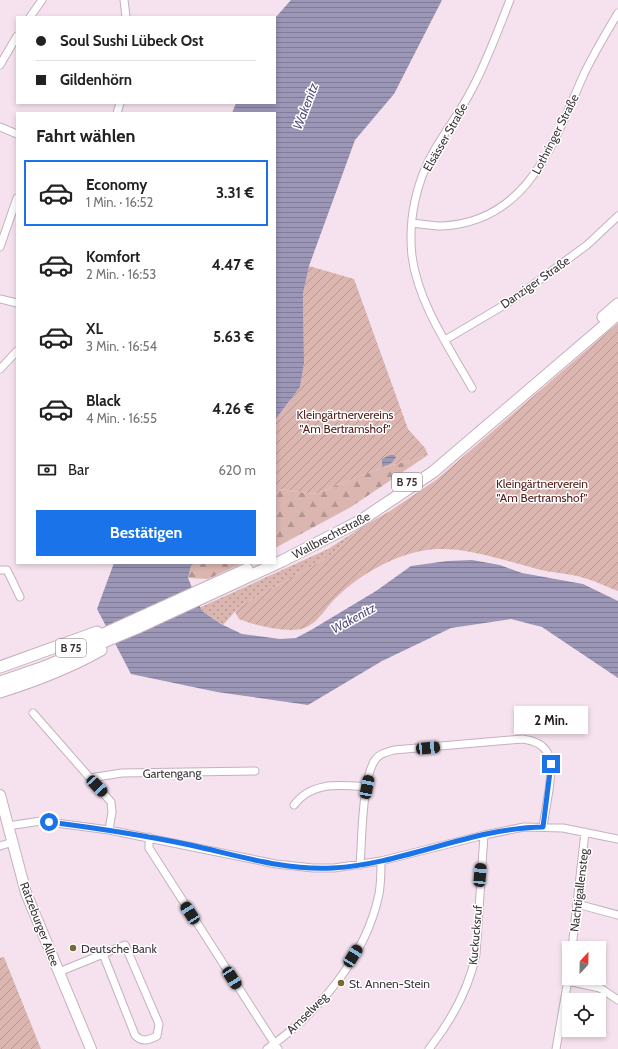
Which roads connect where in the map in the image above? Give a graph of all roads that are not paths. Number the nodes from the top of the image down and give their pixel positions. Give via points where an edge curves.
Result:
1 (42, 0) edge
2 (124, 0) edge
3 (510, 0) edge
4 (618, 13) edge
5 (31, 16) edge
6 (126, 16) edge
7 (16, 38) edge
8 (0, 65) edge
9 (0, 127) edge
10 (16, 134) edge
11 (16, 201) edge
12 (618, 216) edge
13 (412, 223) junction
14 (0, 247) edge
15 (0, 299) edge
16 (16, 303) edge
17 (618, 304) edge
18 (618, 314) edge
19 (445, 340) junction
20 (16, 352) edge
21 (0, 369) edge
22 (472, 388) dead end
23 (276, 556) edge
24 (276, 563) edge
25 (259, 564) edge
26 (274, 564) edge
27 (0, 570) edge
28 (243, 575) junction
29 (20, 597) dead end
30 (136, 624) junction
31 (0, 667) edge
32 (0, 676) edge
33 (0, 682) edge
34 (0, 692) edge
35 (33, 713) dead end
36 (255, 771) dead end
37 (90, 778) junction
38 (367, 787) junction
39 (0, 795) edge
40 (294, 805) dead end
41 (8, 826) junction
42 (543, 827) junction
43 (109, 830) junction
44 (585, 832) junction
45 (484, 835) junction
46 (149, 837) junction
47 (618, 839) edge
48 (13, 842) junction
49 (0, 846) edge
50 (382, 861) junction
51 (360, 865) junction
52 (577, 904) junction
53 (618, 915) edge
54 (573, 941) edge
55 (103, 954) junction
56 (58, 972) junction
57 (568, 985) edge
58 (592, 985) edge
59 (618, 1000) edge
60 (276, 1046) edge
61 (91, 1049) edge
62 (267, 1049) edge
63 (429, 1049) edge
64 (556, 1049) edge

1 - 5 street
2 - 6 street
3 - 13 street, Elsässer Straße via 472,90 426,166 416,197
4 - 13 street, Lothringer Straße via 585,73 559,131 530,182 508,203 485,216 441,226
7 - 8 street
9 - 10 street
11 - 14 street
12 - 19 street, Danziger Straße via 587,245 511,300
13 - 19 street, Elsässer Straße via 412,257 420,288
15 - 16 street
17 - 23 main road, Wallbrechtstraße / B 75 via 428,467 356,515
18 - 24 main road, Wallbrechtstraße / B 75 via 433,472 360,521
19 - 22 street, Elsässer Straße
20 - 21 street
25 - 28 main road, Wallbrechtstraße / B 75
26 - 28 main road, Wallbrechtstraße / B 75
27 - 29 street via 7,570
28 - 30 main road, Wallbrechtstraße / B 75
30 - 31 main road via 73,640
30 - 32 main road, Wallbrechtstraße / B 75
30 - 33 main road, Wallbrechtstraße / B 75 via 44,667
30 - 34 main road via 82,661
35 - 37 street
36 - 37 street, Gartengang via 122,773
37 - 43 street via 111,802
38 - 40 street via 320,787 300,797
38 - 42 street via 371,768 383,752 503,740 530,740 542,746 548,753 551,764
38 - 51 street
39 - 41 main road, Ratzeburger Allee
41 - 43 street via 41,821
41 - 48 main road, Ratzeburger Allee
42 - 44 street
42 - 45 street via 524,827
43 - 46 street
44 - 47 street
44 - 52 street, Nachtigallensteg
45 - 50 street
45 - 63 street, Kuckucksruf via 473,968 456,1008
46 - 51 street via 276,864 312,868
46 - 60 street via 148,848
48 - 49 street
48 - 56 main road, Ratzeburger Allee via 26,893
50 - 51 street
50 - 60 street, Amselweg via 376,905 357,949 317,1006
52 - 53 street
52 - 54 street, Nachtigallensteg
55 - 55 street via 125,945 158,1024 157,1036 144,1041 136,1035
55 - 56 street
56 - 61 main road, Ratzeburger Allee
57 - 64 street
58 - 59 street
60 - 62 street, Amselweg

